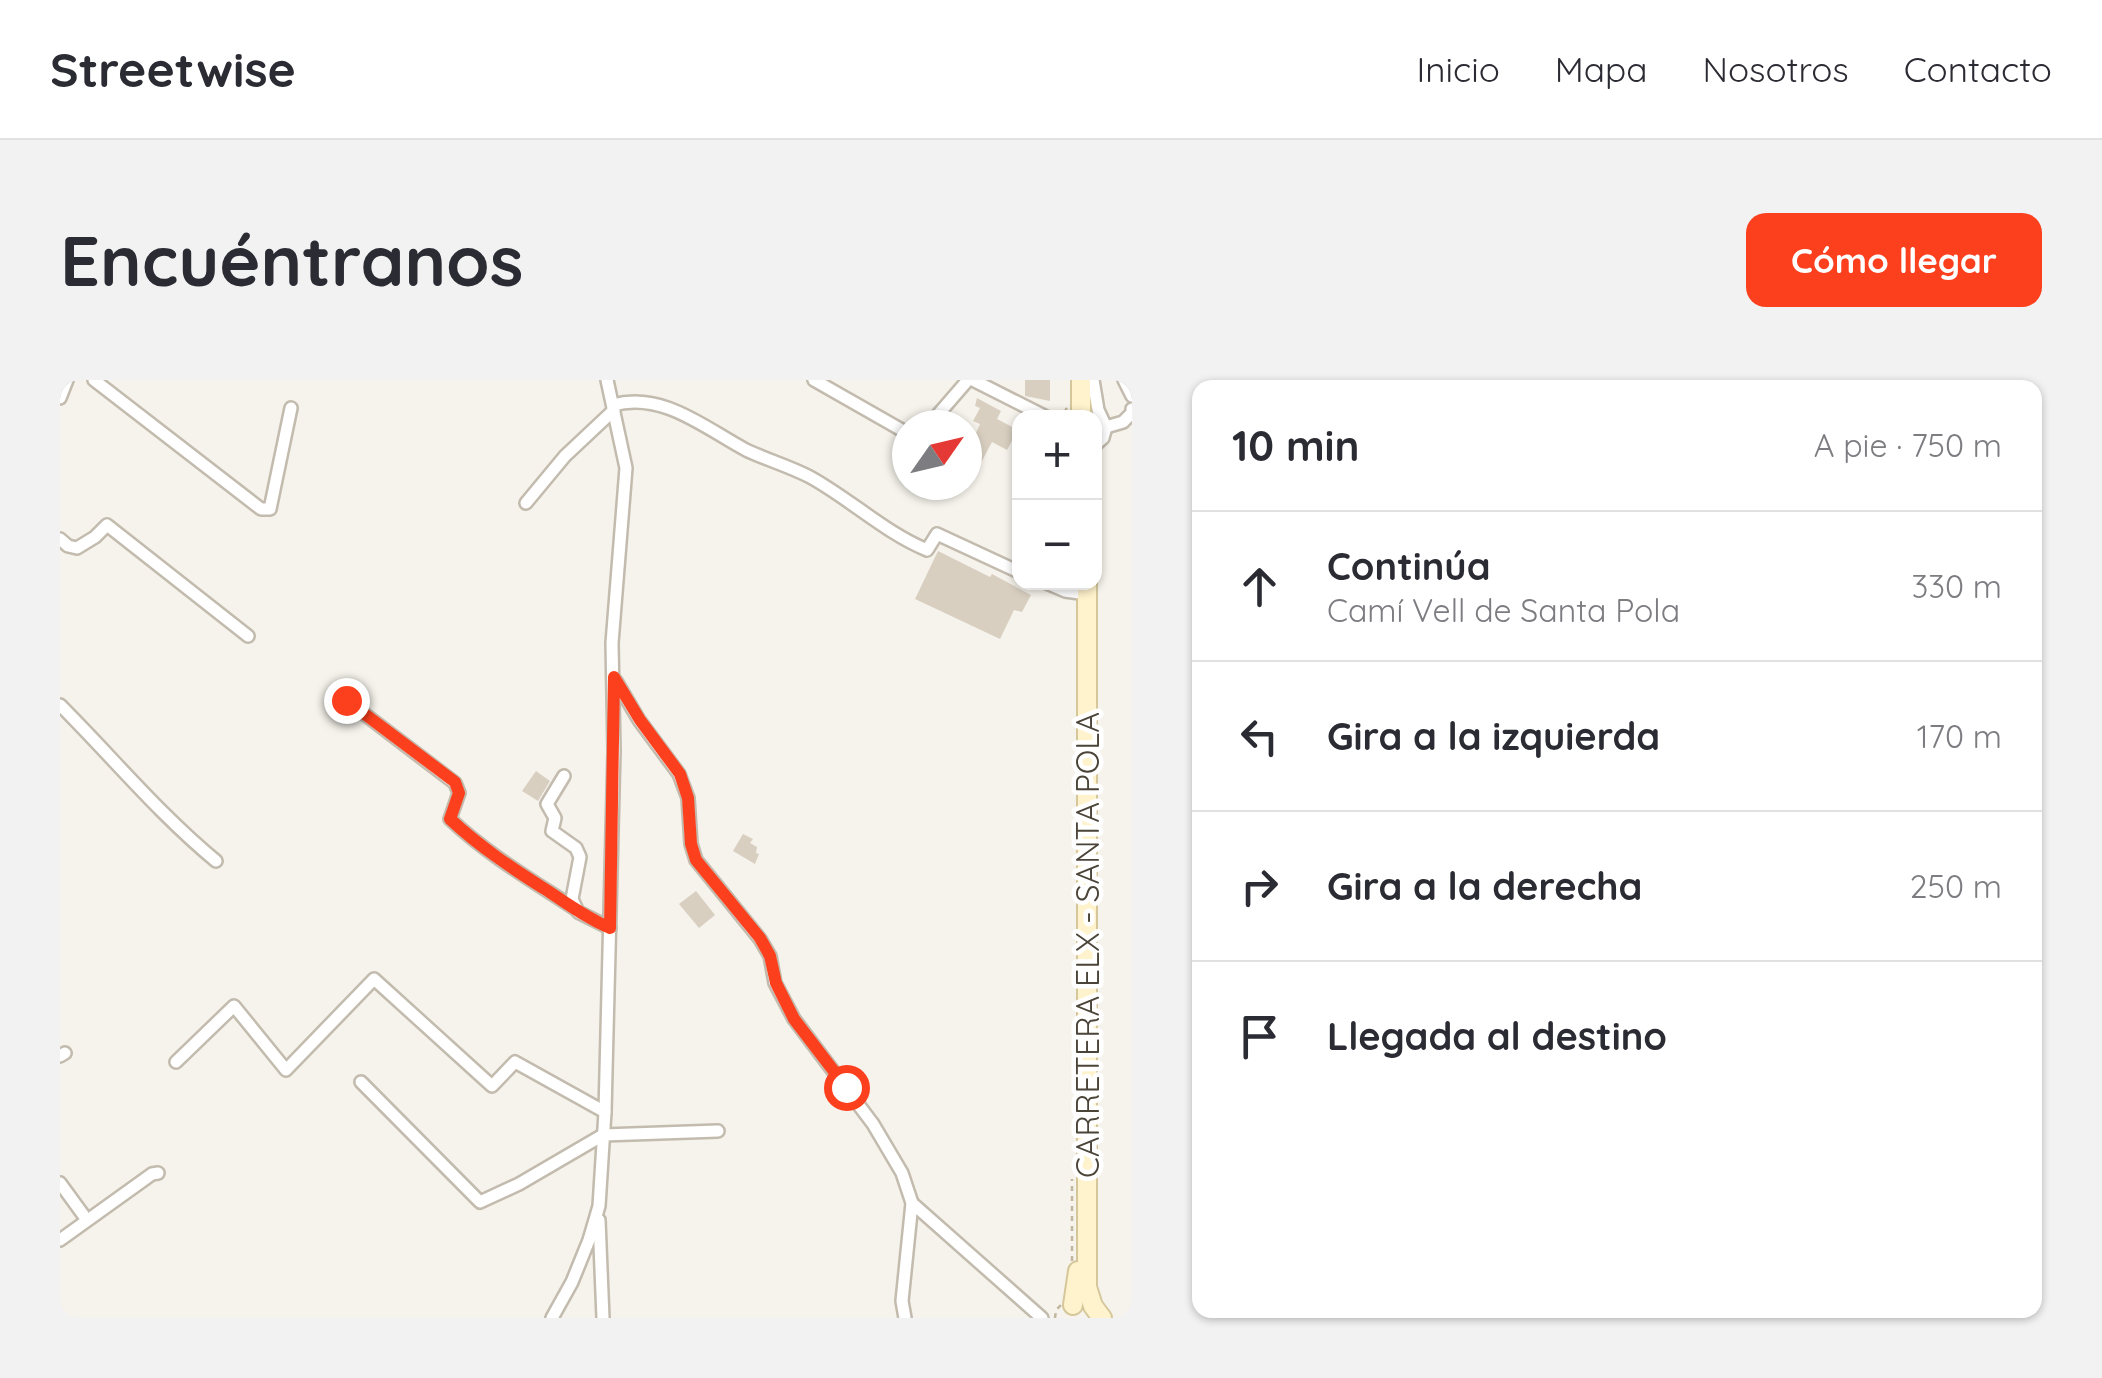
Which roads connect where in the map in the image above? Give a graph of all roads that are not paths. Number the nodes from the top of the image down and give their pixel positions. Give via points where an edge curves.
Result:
1 (68, 380) edge
2 (94, 380) edge
3 (608, 380) edge
4 (814, 380) edge
5 (971, 380) edge
6 (1081, 380) edge
7 (1092, 380) edge
8 (1124, 380) edge
9 (1132, 396) edge
10 (60, 398) edge
11 (291, 408) dead end
12 (614, 408) junction
13 (1132, 409) edge
14 (943, 410) edge
15 (1032, 410) edge
16 (1085, 410) edge
17 (1087, 410) edge
18 (1102, 419) edge
19 (892, 424) edge
20 (526, 503) dead end
21 (60, 539) edge
22 (1012, 568) edge
23 (1082, 590) edge
24 (1082, 590) edge
25 (248, 636) dead end
26 (614, 677) junction
27 (346, 700) dead end
28 (60, 705) edge
29 (564, 776) dead end
30 (216, 861) dead end
31 (577, 910) junction
32 (610, 928) junction
33 (176, 1062) dead end
34 (362, 1082) dead end
35 (605, 1112) junction
36 (718, 1131) dead end
37 (603, 1135) junction
38 (158, 1173) dead end
39 (60, 1183) edge
40 (912, 1203) junction
41 (598, 1206) junction
42 (86, 1220) junction
43 (60, 1240) edge
44 (1067, 1312) edge
45 (1098, 1312) edge
46 (552, 1318) edge
47 (603, 1318) edge
48 (904, 1318) edge
49 (1042, 1318) edge

1 - 10 street
2 - 11 street via 261,509 270,509
3 - 12 street
4 - 19 street
5 - 14 street
5 - 15 street
6 - 16 main road
7 - 17 main road
8 - 9 street
12 - 20 street
12 - 22 street via 632,400 662,405 810,477 920,547 927,550 937,534
12 - 26 street via 626,468
13 - 18 street via 1122,422
21 - 25 street via 77,548 107,525
23 - 44 main road, CARRETERA ELX - SANTA POLA via 1078,1282
24 - 45 main road, CARRETERA ELX - SANTA POLA via 1086,1287
26 - 32 street
26 - 40 street via 680,774 696,860 760,938 794,1019 890,1150
27 - 31 street via 455,782 459,793 450,819
28 - 30 street
29 - 31 street via 547,804 555,818 552,831 580,857 572,899
31 - 32 street
32 - 35 street
33 - 35 street via 234,1006 286,1070 374,979 492,1086 515,1062
34 - 37 street via 480,1202
35 - 37 street
36 - 37 street
37 - 41 street
38 - 42 street
39 - 42 street
40 - 48 street
40 - 49 street
41 - 46 street
41 - 47 street
42 - 43 street
44 - 45 main road via 1083,1303

